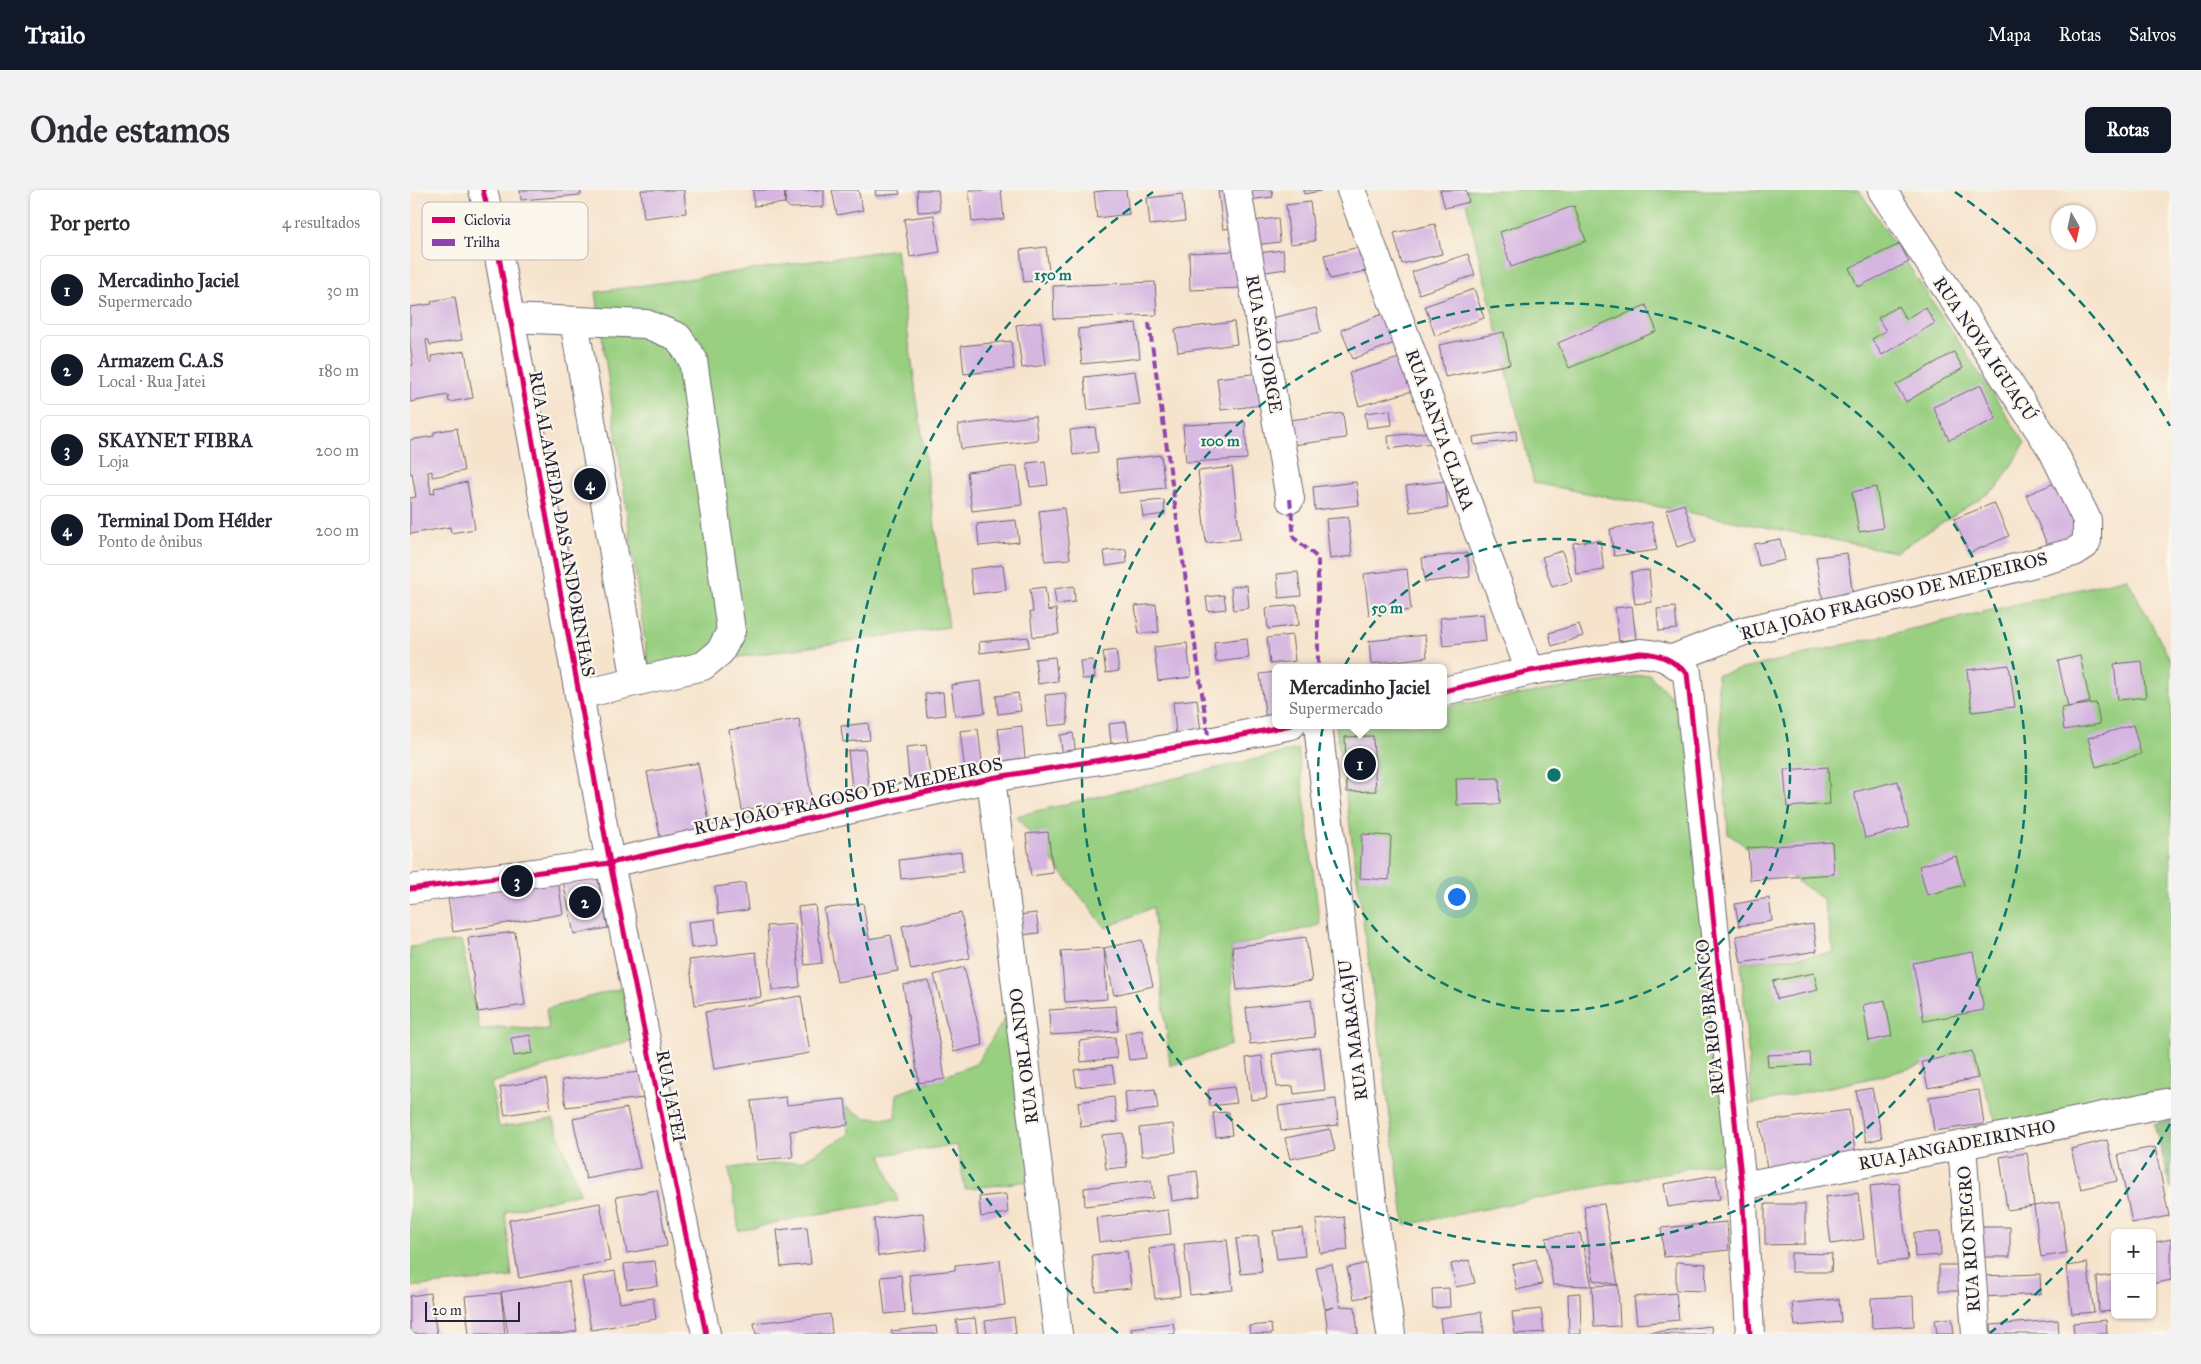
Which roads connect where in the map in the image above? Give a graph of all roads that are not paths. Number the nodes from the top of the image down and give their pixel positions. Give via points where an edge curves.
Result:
1 (1238, 190) edge
2 (1352, 190) edge
3 (1882, 190) edge
4 (500, 260) edge
5 (510, 318) junction
6 (574, 321) junction
7 (1290, 499) dead end
8 (2084, 511) joint
9 (1670, 660) junction
10 (1530, 671) junction
11 (636, 682) junction
12 (1447, 690) edge
13 (579, 695) junction
14 (1272, 729) edge
15 (1318, 729) edge
16 (991, 778) junction
17 (610, 863) junction
18 (410, 889) edge
19 (2171, 1102) edge
20 (1962, 1145) junction
21 (1742, 1186) junction
22 (706, 1334) edge
23 (1058, 1334) edge
24 (1391, 1334) edge
25 (1750, 1334) edge
26 (1976, 1334) edge

1 - 7 street, RUA SÃO JORGE
2 - 10 street, RUA SANTA CLARA
3 - 8 street, RUA NOVA IGUAÇÚ via 2053,451
4 - 5 street, RUA ALAMEDA DAS ANDORINHAS
5 - 6 street
5 - 13 street, RUA ALAMEDA DAS ANDORINHAS
6 - 11 street
6 - 11 street via 646,324 678,337 693,360 731,631 720,652 703,666
8 - 9 street, RUA JOÃO FRAGOSO DE MEDEIROS via 2087,540 2074,552 1944,586 1744,630
9 - 10 street via 1656,654 1640,653
9 - 21 street, RUA RIO BRANCO via 1687,673
10 - 12 street
11 - 13 street
13 - 17 street, RUA ALAMEDA DAS ANDORINHAS
14 - 16 street, RUA JOÃO FRAGOSO DE MEDEIROS
15 - 24 street, RUA MARACAJU via 1376,1232
16 - 17 street, RUA JOÃO FRAGOSO DE MEDEIROS
16 - 23 street, RUA ORLANDO
17 - 18 street, RUA JOÃO FRAGOSO DE MEDEIROS
17 - 22 street, RUA JATEI
19 - 20 street, RUA JANGADEIRINHO
20 - 21 street, RUA JANGADEIRINHO
20 - 26 street, RUA RIO NEGRO
21 - 25 street, RUA RIO BRANCO

